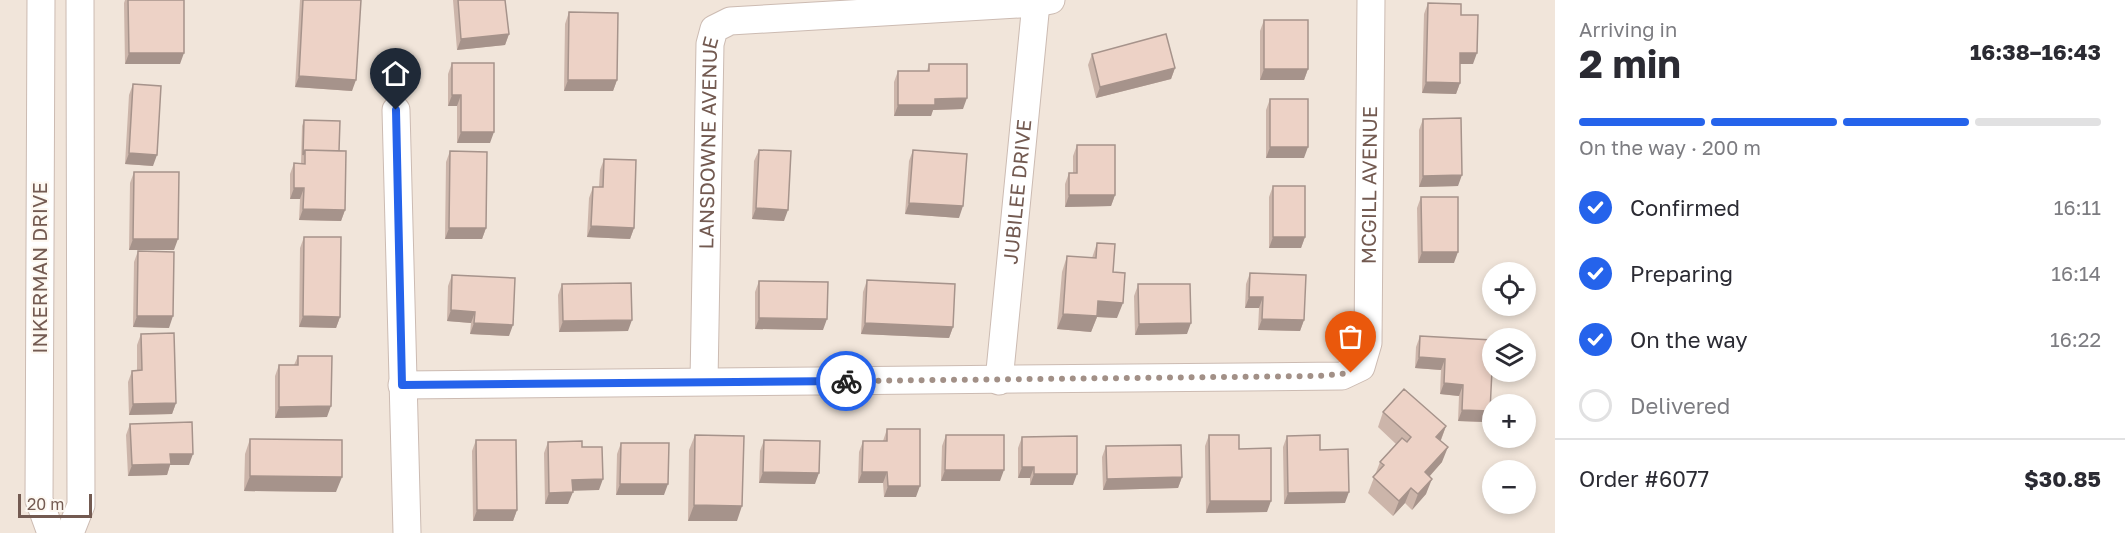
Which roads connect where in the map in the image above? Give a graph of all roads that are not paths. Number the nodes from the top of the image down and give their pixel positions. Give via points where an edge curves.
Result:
1 (41, 0) edge
2 (80, 0) edge
3 (1371, 0) edge
4 (1043, 2) edge
5 (396, 110) dead end
6 (704, 381) junction
7 (999, 381) junction
8 (402, 385) junction
9 (51, 533) edge
10 (70, 533) edge
11 (407, 533) edge

1 - 9 street, INKERMAN DRIVE via 39,500
2 - 10 street, INKERMAN DRIVE via 81,505
3 - 7 street, MCGILL AVENUE via 1368,343 1361,367 1342,376
4 - 6 street, LANSDOWNE AVENUE via 730,21 714,29 710,44
4 - 7 street, JUBILEE DRIVE
5 - 8 street
6 - 7 street
6 - 8 street
8 - 11 street

